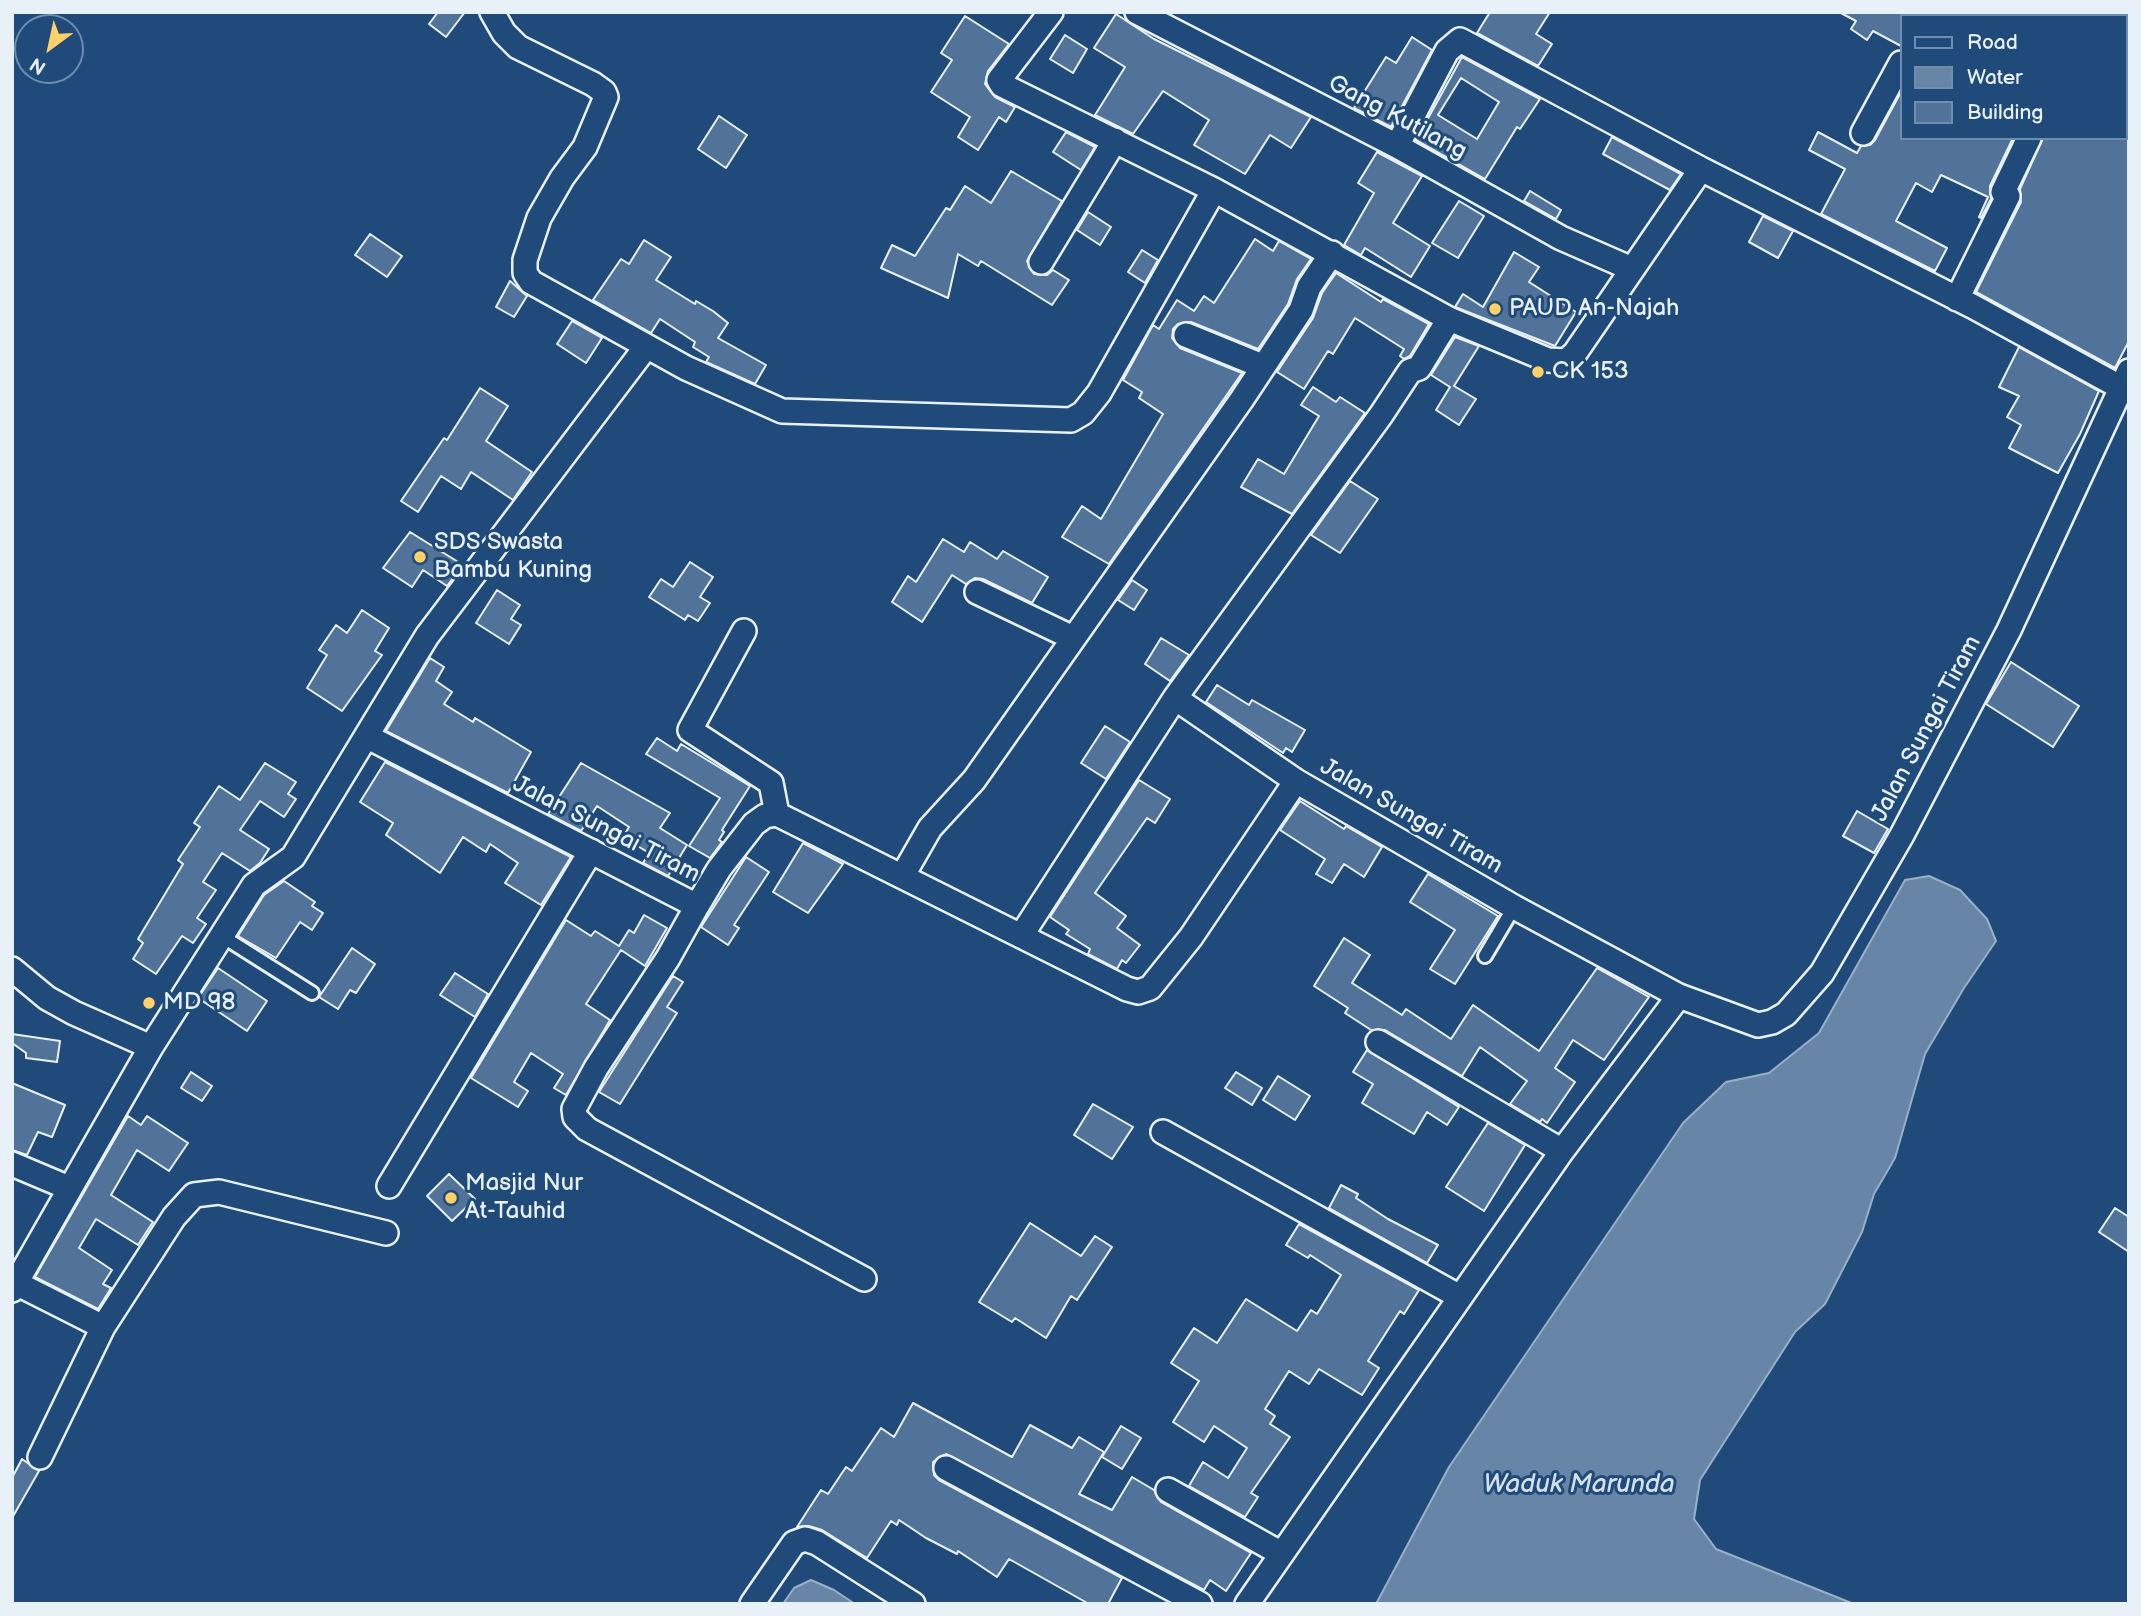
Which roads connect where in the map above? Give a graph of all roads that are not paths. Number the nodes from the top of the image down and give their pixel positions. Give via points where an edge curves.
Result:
1 (492, 12) edge
2 (1051, 12) edge
3 (1138, 12) edge
4 (1899, 68) edge
5 (1863, 133) dead end
6 (1115, 140) junction
7 (2028, 140) edge
8 (1397, 146) junction
9 (1701, 169) junction
10 (1214, 190) junction
11 (1332, 253) junction
12 (1041, 262) dead end
13 (1632, 269) junction
14 (1958, 299) junction
15 (1449, 319) junction
16 (1186, 335) dead end
17 (646, 347) junction
18 (1262, 366) junction
19 (2126, 384) edge
20 (978, 592) dead end
21 (744, 631) dead end
22 (1073, 638) junction
23 (1175, 698) junction
24 (368, 737) junction
25 (1296, 781) junction
26 (777, 814) junction
27 (592, 851) junction
28 (903, 875) junction
29 (697, 906) junction
30 (1514, 907) junction
31 (222, 936) junction
32 (1021, 936) junction
33 (1485, 956) dead end
34 (12, 969) edge
35 (312, 993) dead end
36 (1679, 996) junction
37 (1378, 1042) dead end
38 (151, 1047) junction
39 (1163, 1132) dead end
40 (1562, 1151) junction
41 (12, 1164) edge
42 (389, 1186) dead end
43 (69, 1188) junction
44 (386, 1233) dead end
45 (864, 1279) dead end
46 (13, 1284) edge
47 (1460, 1297) junction
48 (103, 1326) junction
49 (40, 1457) dead end
50 (946, 1468) dead end
51 (1168, 1490) dead end
52 (1280, 1553) junction
53 (752, 1604) edge
54 (913, 1604) edge
55 (1200, 1604) edge
56 (1247, 1604) edge

1 - 17 street via 518,47 593,84 606,97 585,147 539,218 525,273 530,282
2 - 6 street via 1000,83
3 - 8 street, Gang Kutilang
4 - 5 street
6 - 10 street
6 - 12 street
7 - 14 street via 2003,192 2008,196
8 - 9 street via 1457,39
8 - 13 street, Gang Kutilang via 1561,238
9 - 13 street
9 - 14 street
10 - 11 street
10 - 17 street via 1099,393 1071,420 782,411
11 - 15 street
11 - 18 street via 1309,287 1301,310
13 - 15 street via 1566,361 1548,360
14 - 19 street
15 - 23 street via 1419,368 1409,371
16 - 18 street
17 - 24 street via 427,636
18 - 22 street
19 - 36 street, Jalan Sungai Tiram via 1999,649 1902,835 1822,973 1786,1014 1772,1023 1758,1025
20 - 22 street
21 - 26 street via 690,730 771,783
22 - 28 street via 974,779 930,828
23 - 25 street
23 - 32 street
24 - 27 street, Jalan Sungai Tiram
24 - 31 street via 293,857 254,885
25 - 30 street, Jalan Sungai Tiram
25 - 32 street, Jalan Sungai Tiram via 1191,937 1145,991 1127,989
26 - 28 street, Jalan Sungai Tiram
26 - 29 street, Jalan Sungai Tiram via 754,824
27 - 29 street, Jalan Sungai Tiram
27 - 42 street
28 - 32 street, Jalan Sungai Tiram
29 - 45 street via 596,1068 574,1109 575,1117 587,1129
30 - 33 lane
30 - 36 street, Jalan Sungai Tiram
31 - 35 lane
31 - 38 street
34 - 38 street via 65,1008
36 - 40 street
37 - 40 street
38 - 43 street
39 - 47 street
40 - 47 street
41 - 43 street
43 - 46 street
44 - 48 street via 219,1192 194,1195 174,1217
46 - 48 street
47 - 52 street
48 - 49 street
50 - 55 street
51 - 52 street
52 - 56 street
53 - 54 street via 794,1543 805,1539

